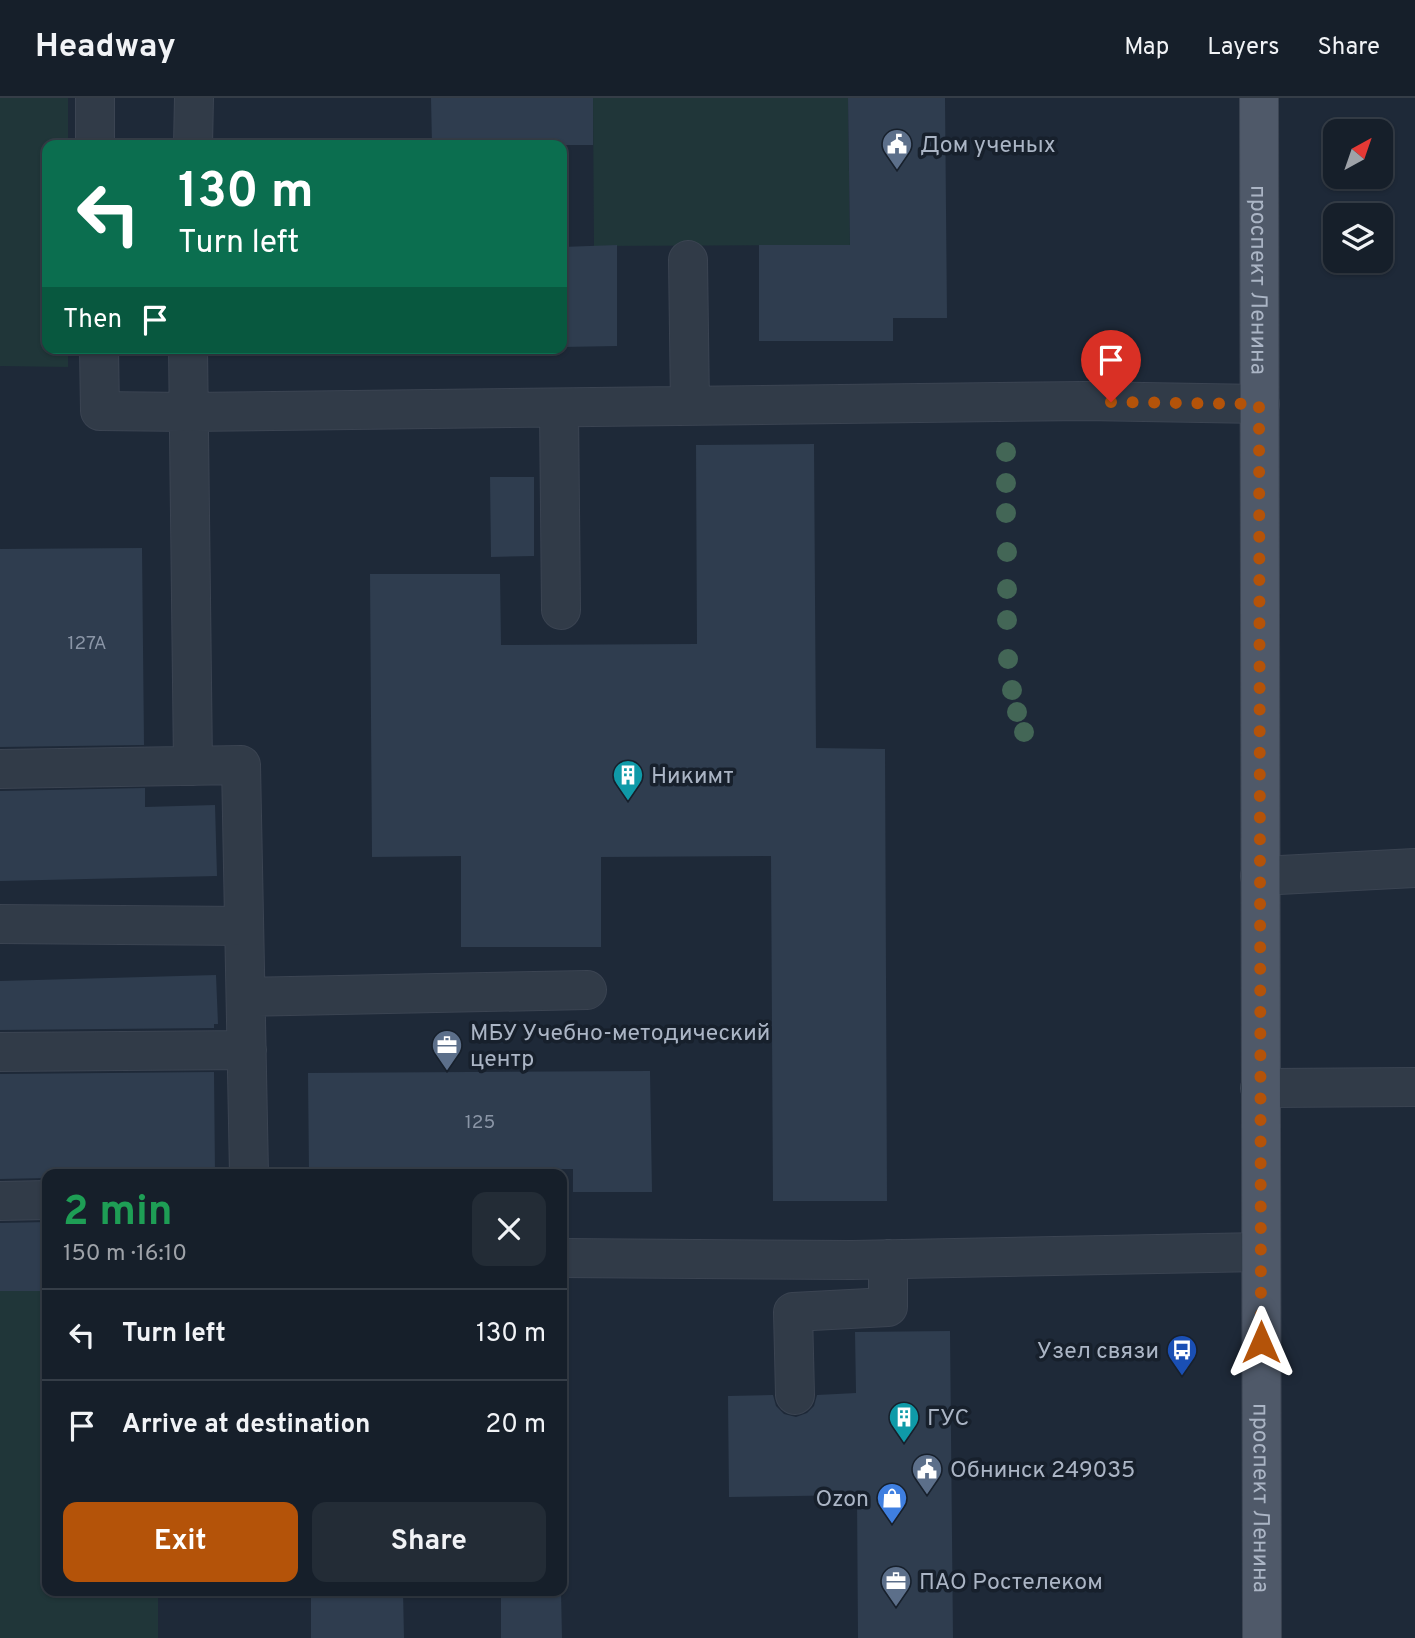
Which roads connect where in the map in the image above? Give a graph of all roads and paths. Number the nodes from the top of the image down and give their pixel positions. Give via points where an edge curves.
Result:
1 (94, 98) edge
2 (194, 98) edge
3 (1259, 98) edge
4 (95, 140) edge
5 (193, 140) edge
6 (688, 260) dead end
7 (99, 354) edge
8 (188, 354) edge
9 (1259, 404) junction
10 (690, 406) junction
11 (559, 408) junction
12 (188, 412) junction
13 (561, 610) dead end
14 (193, 766) junction
15 (0, 769) edge
16 (1415, 868) edge
17 (1260, 876) junction
18 (0, 924) edge
19 (243, 926) junction
20 (587, 990) dead end
21 (246, 997) junction
22 (247, 1050) junction
23 (0, 1052) edge
24 (1415, 1087) edge
25 (1261, 1088) junction
26 (249, 1169) edge
27 (42, 1200) edge
28 (0, 1201) edge
29 (1261, 1252) junction
30 (567, 1258) edge
31 (888, 1259) junction
32 (795, 1395) dead end
33 (1262, 1638) edge

1 - 4 lane
2 - 5 lane
3 - 9 main road, проспект Ленина
6 - 10 lane
7 - 12 lane via 100,411
8 - 12 lane
9 - 10 lane via 1086,401
9 - 17 main road, проспект Ленина
10 - 11 lane
11 - 12 lane
11 - 13 lane
12 - 14 lane
14 - 15 lane
14 - 19 lane via 242,765
16 - 17 lane
17 - 25 main road, проспект Ленина
18 - 19 lane
19 - 21 lane
20 - 21 lane
21 - 22 lane
22 - 23 lane
22 - 26 lane
24 - 25 lane
25 - 29 main road, проспект Ленина
27 - 28 lane
29 - 31 lane
29 - 33 main road, проспект Ленина
30 - 31 lane
31 - 32 lane via 888,1307 793,1312

